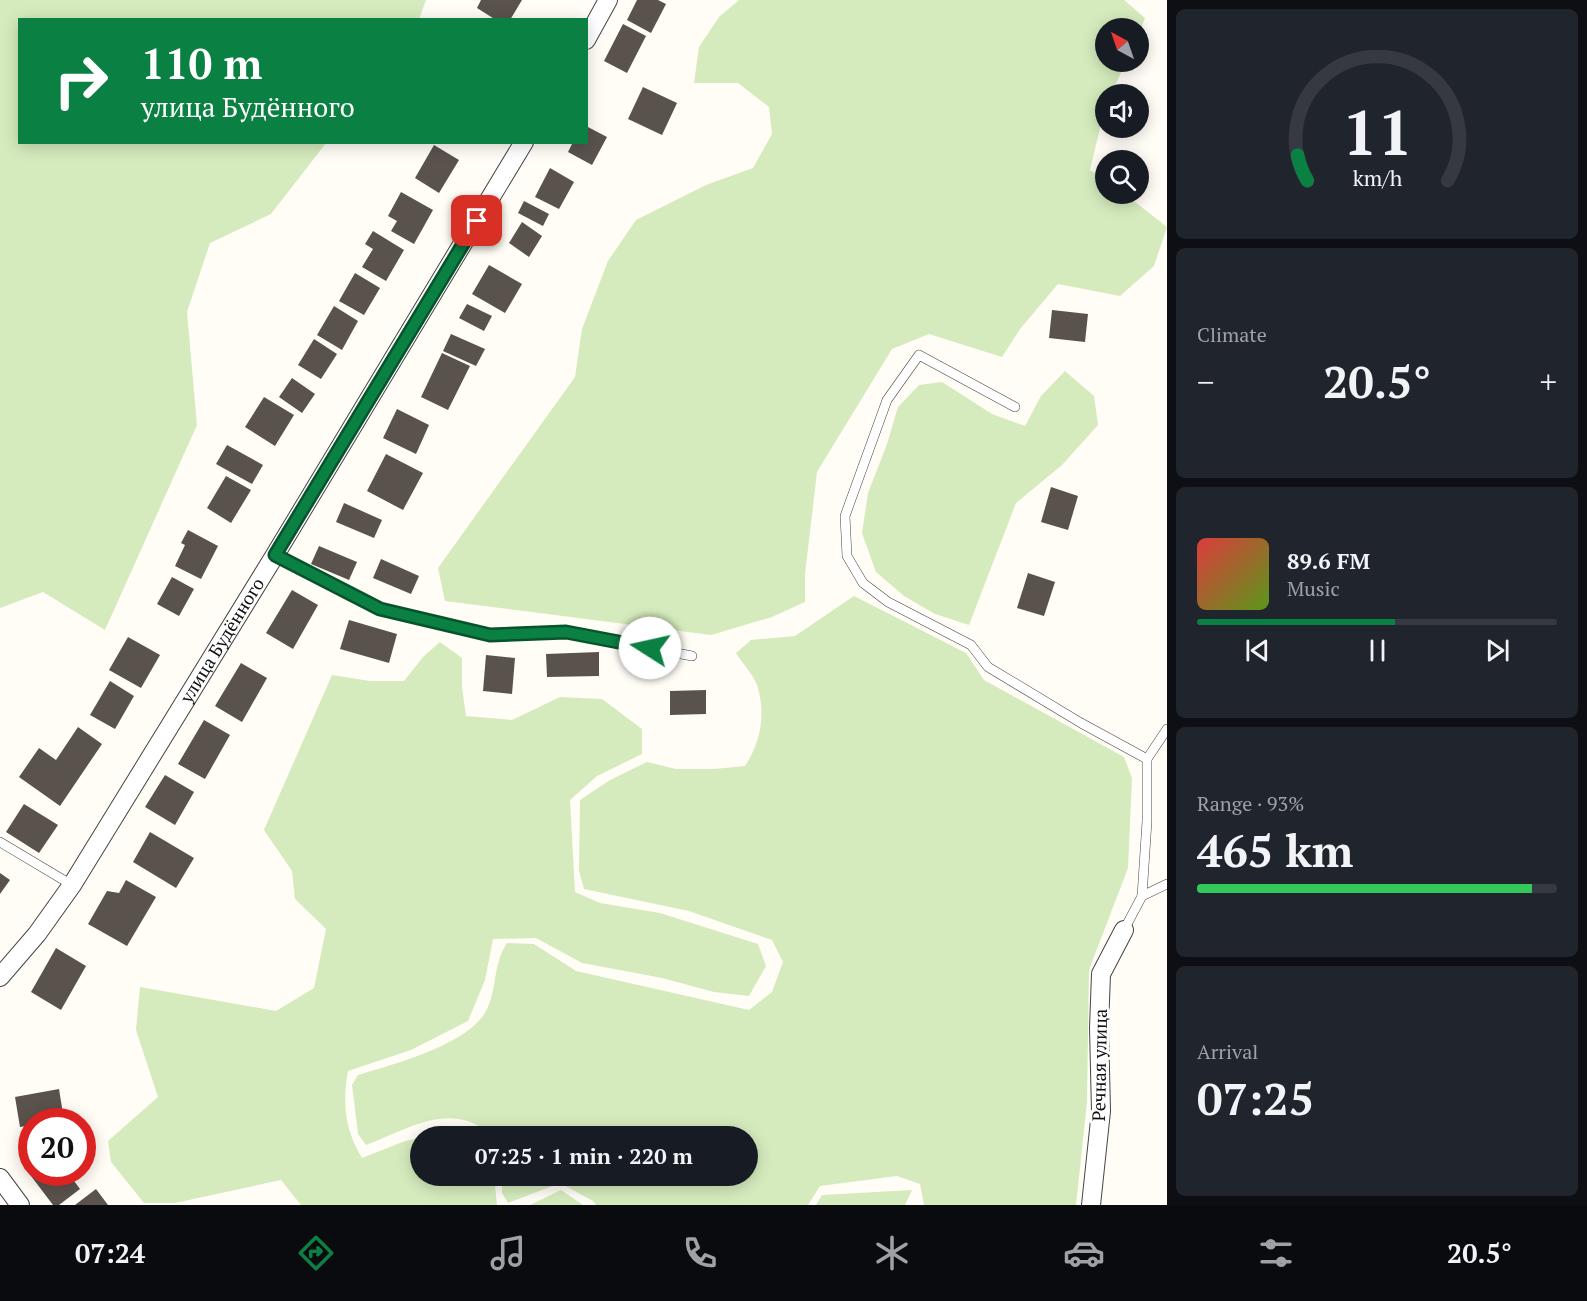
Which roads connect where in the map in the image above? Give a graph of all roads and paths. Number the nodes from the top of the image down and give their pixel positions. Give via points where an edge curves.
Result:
1 (608, 0) edge
2 (588, 36) edge
3 (523, 144) edge
4 (1015, 407) dead end
5 (275, 555) junction
6 (692, 656) dead end
7 (1167, 729) edge
8 (1147, 759) junction
9 (0, 842) edge
10 (1167, 884) edge
11 (72, 885) junction
12 (1142, 896) junction
13 (1124, 930) joint
14 (0, 977) edge
15 (0, 1178) edge
16 (20, 1205) edge
17 (1091, 1205) edge

1 - 2 street
3 - 5 street, улица Будённого
4 - 8 lane via 919,355 887,400 844,516 847,556 864,583 888,602 971,645 988,667
5 - 6 lane via 380,609 490,635 566,632
5 - 11 street, улица Будённого
7 - 8 lane
8 - 12 lane
9 - 11 lane
10 - 12 lane
11 - 14 street, улица Будённого
12 - 13 lane
13 - 17 street, Речная улица via 1101,974 1101,1111
15 - 16 street

